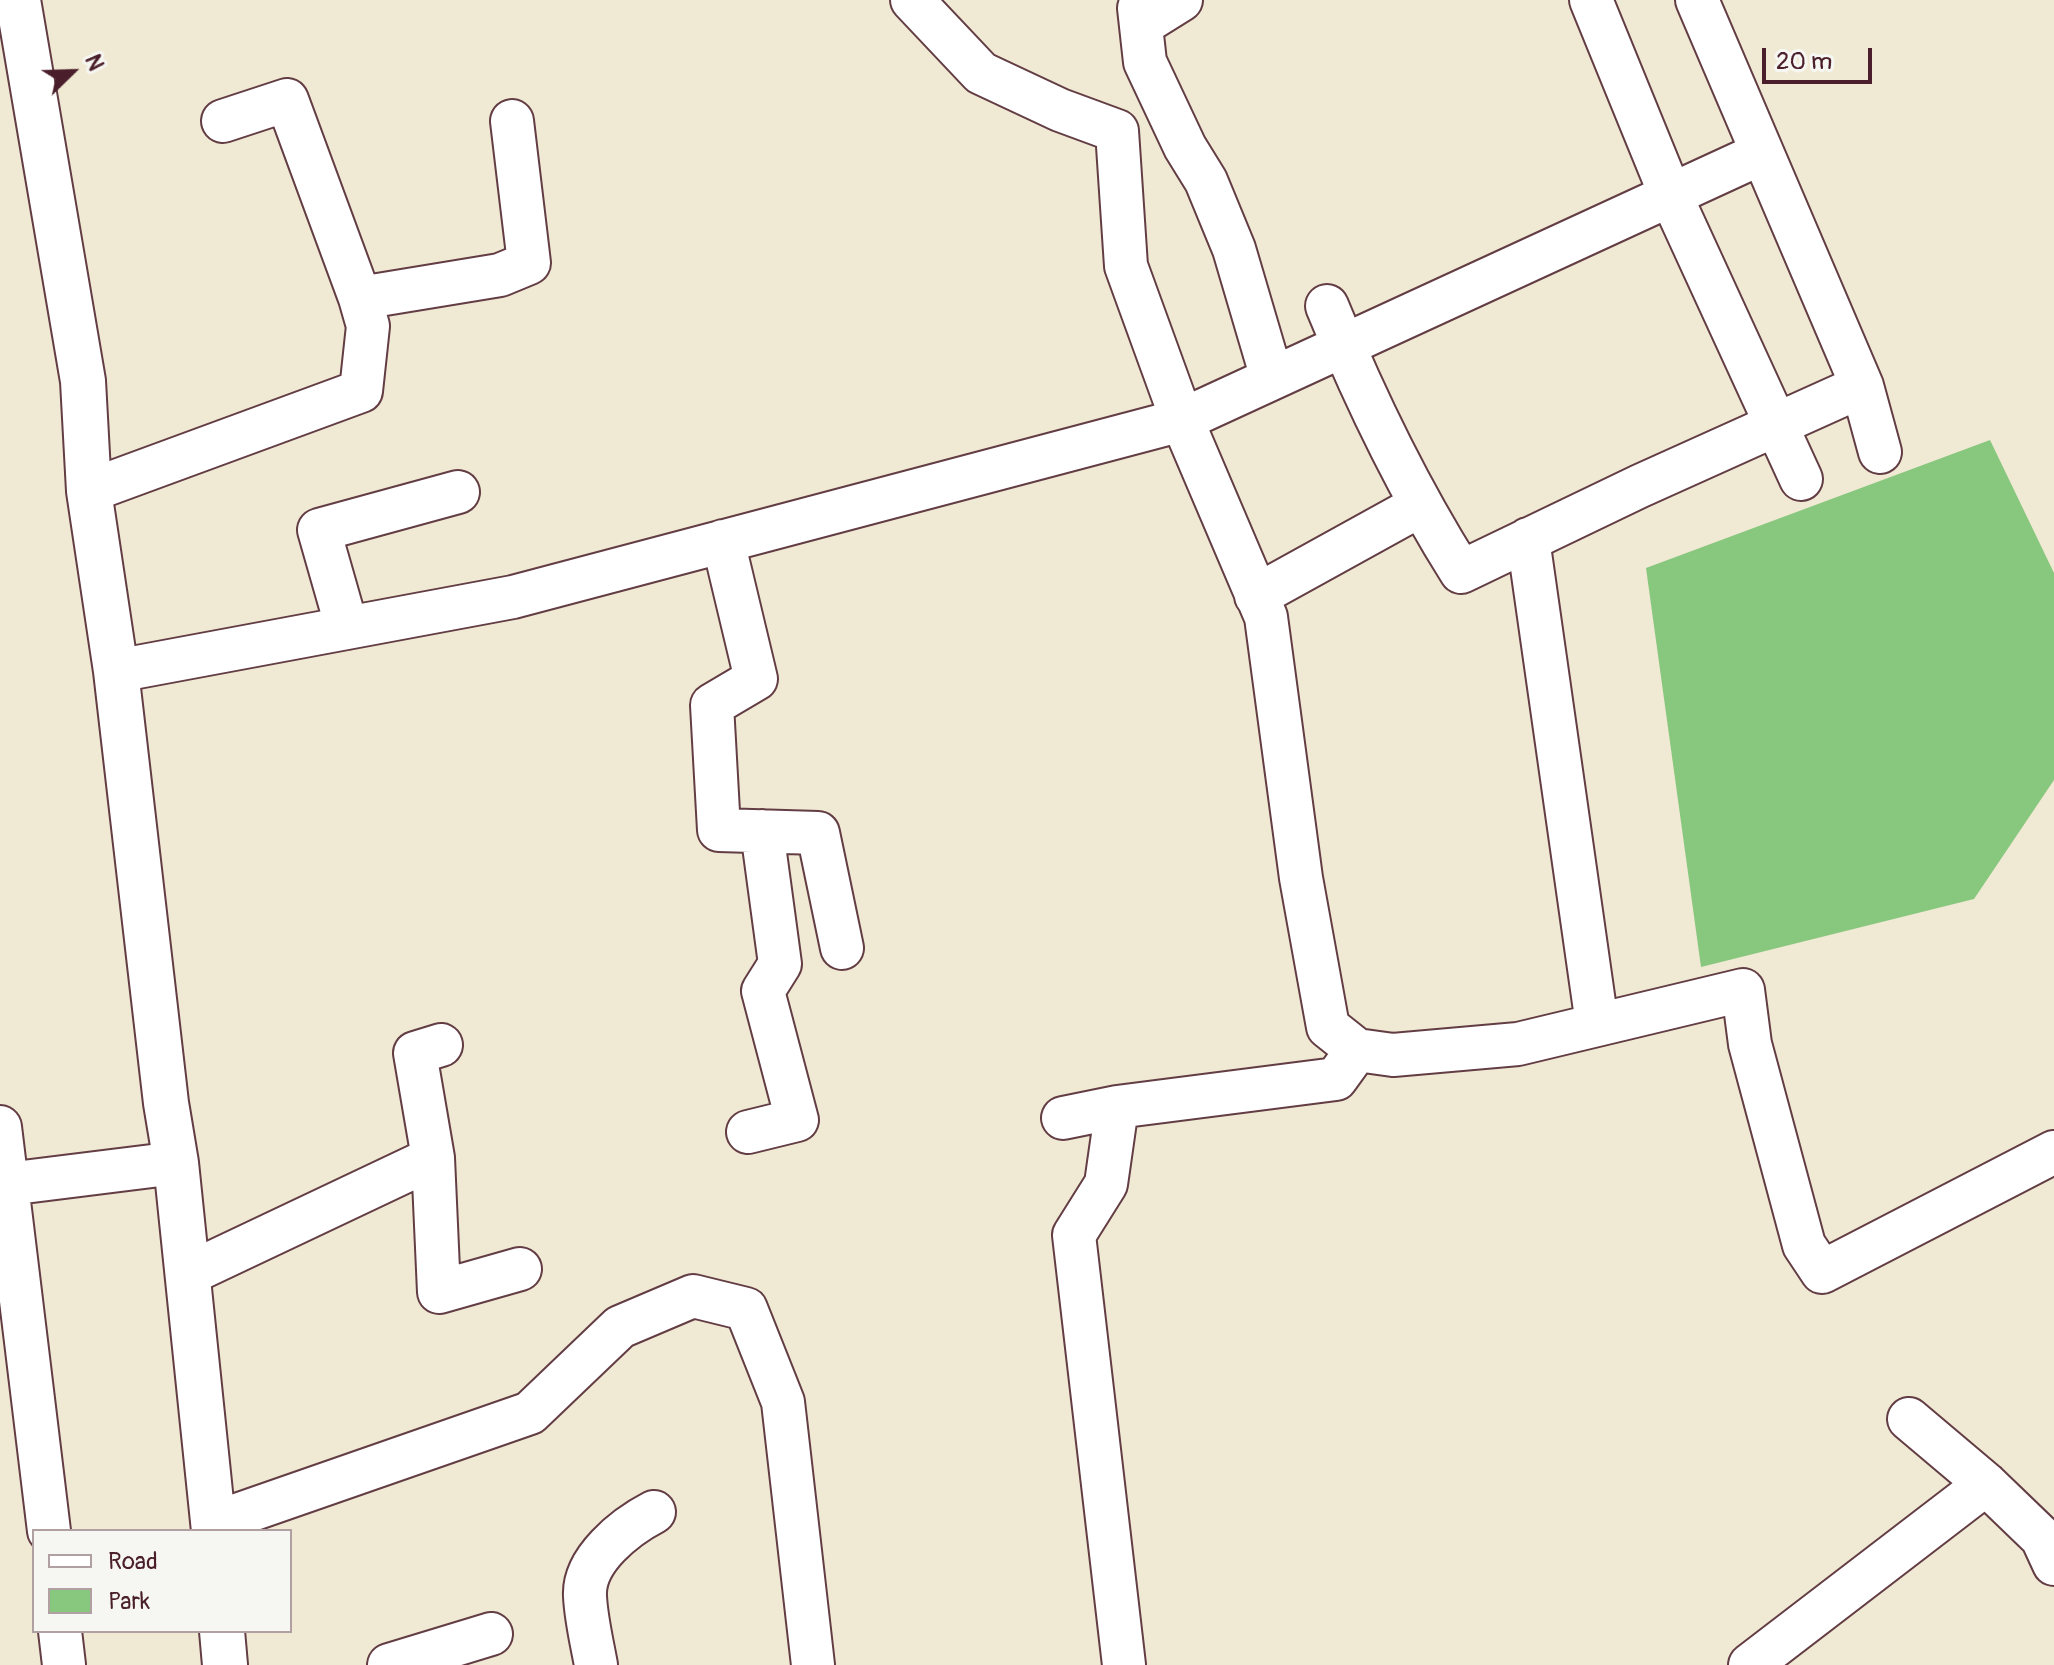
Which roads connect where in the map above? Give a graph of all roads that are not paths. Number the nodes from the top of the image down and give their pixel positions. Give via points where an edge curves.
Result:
1 (18, 0) edge
2 (912, 0) edge
3 (1181, 0) edge
4 (1591, 0) edge
5 (1697, 0) edge
6 (1141, 12) edge
7 (223, 121) dead end
8 (512, 121) dead end
9 (1762, 153) junction
10 (1671, 196) junction
11 (360, 298) junction
12 (1327, 306) dead end
13 (1343, 346) junction
14 (1272, 378) junction
15 (1862, 386) junction
16 (1182, 420) junction
17 (1776, 425) junction
18 (1880, 452) dead end
19 (1801, 479) dead end
20 (89, 491) junction
21 (458, 492) dead end
22 (1419, 506) junction
23 (1528, 539) junction
24 (723, 541) junction
25 (1256, 596) junction
26 (347, 628) junction
27 (116, 671) junction
28 (762, 831) junction
29 (842, 948) dead end
30 (1597, 1024) junction
31 (441, 1045) dead end
32 (1357, 1050) junction
33 (1117, 1107) junction
34 (1063, 1118) dead end
35 (0, 1127) edge
36 (748, 1132) dead end
37 (2054, 1152) edge
38 (433, 1158) junction
39 (176, 1163) junction
40 (3, 1184) edge
41 (520, 1269) dead end
42 (188, 1274) junction
43 (1909, 1419) dead end
44 (1986, 1484) junction
45 (654, 1512) dead end
46 (214, 1527) edge
47 (49, 1529) edge
48 (2054, 1564) edge
49 (60, 1633) edge
50 (222, 1633) edge
51 (491, 1634) dead end
52 (64, 1665) edge
53 (225, 1665) edge
54 (389, 1665) edge
55 (596, 1665) edge
56 (813, 1665) edge
57 (1124, 1665) edge
58 (1750, 1665) edge

1 - 20 street via 83,381
2 - 16 street via 981,73 1117,131 1126,266
3 - 6 street
4 - 10 street
5 - 9 street
6 - 14 street via 1145,62 1234,249
7 - 11 street via 287,100
8 - 11 street via 529,263 500,275
9 - 10 street
9 - 15 street
10 - 13 street
10 - 17 street
11 - 20 street via 368,326 361,391
12 - 13 street
13 - 14 street
13 - 22 street
14 - 16 street
15 - 17 street
15 - 18 street
16 - 24 street
16 - 25 street
17 - 19 street
17 - 23 street
20 - 27 street
21 - 26 street via 319,530
22 - 23 street via 1461,572
22 - 25 street
23 - 30 street
24 - 26 street via 513,597
24 - 28 street via 756,679 712,705 719,830
25 - 32 street via 1266,617 1301,878 1328,1027
26 - 27 street
27 - 39 street
28 - 29 street via 818,833
28 - 36 street via 780,964 763,991 797,1120
30 - 32 street via 1518,1044 1393,1055
30 - 37 street via 1743,990 1750,1044 1804,1245 1822,1272
31 - 38 street via 415,1053
32 - 33 street via 1336,1079
33 - 34 street
33 - 57 street via 1106,1184 1074,1235
35 - 40 street
38 - 41 street via 439,1292
38 - 42 street
39 - 40 street
39 - 42 street
40 - 47 street
42 - 46 street
43 - 44 street
44 - 48 street via 2042,1538
44 - 58 street
45 - 55 street via 635,1522 594,1563 584,1593
46 - 56 street via 530,1413 620,1327 693,1296 746,1309 783,1402
49 - 52 street
50 - 53 street
51 - 54 street

